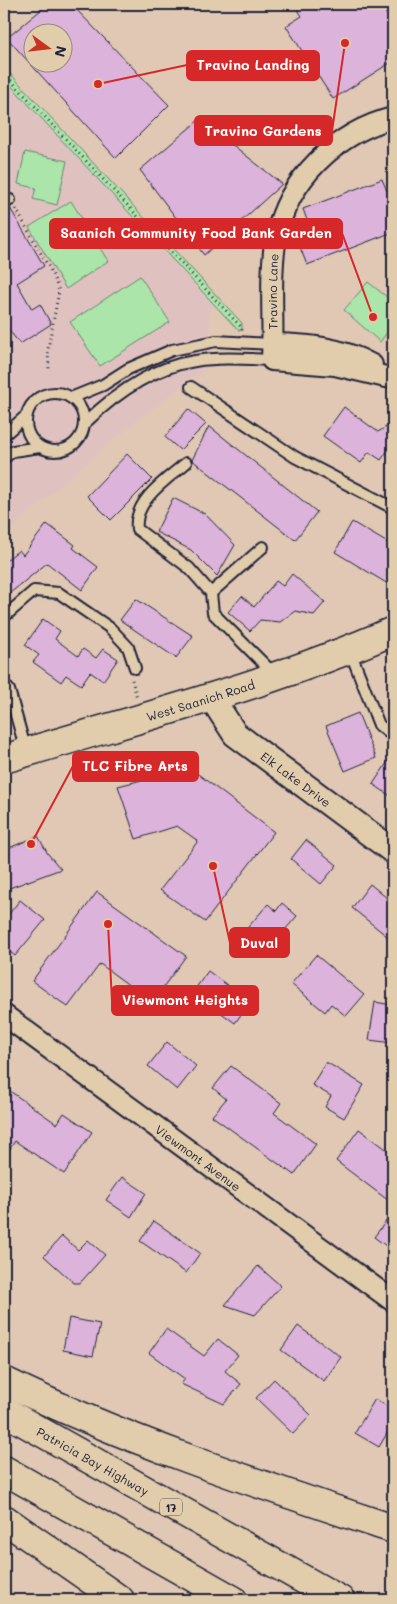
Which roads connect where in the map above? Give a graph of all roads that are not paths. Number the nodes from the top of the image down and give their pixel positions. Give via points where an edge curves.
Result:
1 (393, 118) edge
2 (273, 352) junction
3 (390, 379) edge
4 (191, 388) dead end
5 (71, 398) junction
6 (27, 415) junction
7 (85, 423) junction
8 (4, 436) edge
9 (40, 448) junction
10 (4, 458) edge
11 (186, 463) dead end
12 (393, 508) edge
13 (263, 547) dead end
14 (211, 593) junction
15 (4, 617) edge
16 (393, 631) edge
17 (349, 650) junction
18 (135, 668) dead end
19 (276, 677) junction
20 (4, 684) edge
21 (211, 697) junction
22 (393, 736) edge
23 (15, 756) edge
24 (393, 851) edge
25 (4, 1015) edge
26 (393, 1301) edge
27 (4, 1380) edge
28 (4, 1412) edge
29 (4, 1470) edge
30 (4, 1519) edge
31 (393, 1529) edge
32 (120, 1600) edge
33 (233, 1600) edge
34 (340, 1600) edge

1 - 2 street, Travino Lane via 359,130 332,148 312,167 282,215 276,238
2 - 3 street
2 - 5 lane via 242,342 216,341 172,350
2 - 7 lane via 193,361 149,376 106,403
4 - 12 lane via 294,457
5 - 6 lane via 63,394 45,395 31,406
5 - 7 lane via 79,404
6 - 8 lane
6 - 9 lane via 28,433
7 - 9 lane via 73,446 56,452
9 - 10 lane via 14,451
11 - 14 lane via 153,491 136,519 137,530 189,568
13 - 14 lane
14 - 19 lane via 213,613
15 - 18 lane via 34,591 59,594 110,628 128,647
16 - 17 main road, West Saanich Road
17 - 19 main road, West Saanich Road
17 - 22 lane via 379,725
19 - 21 main road, West Saanich Road
20 - 23 lane via 9,690
21 - 23 main road, West Saanich Road
21 - 24 street, Elk Lake Drive via 235,734
25 - 26 street, Viewmont Avenue
27 - 31 main road via 131,1438
28 - 34 main road, Patricia Bay Highway / 17
29 - 33 main road
30 - 32 main road

